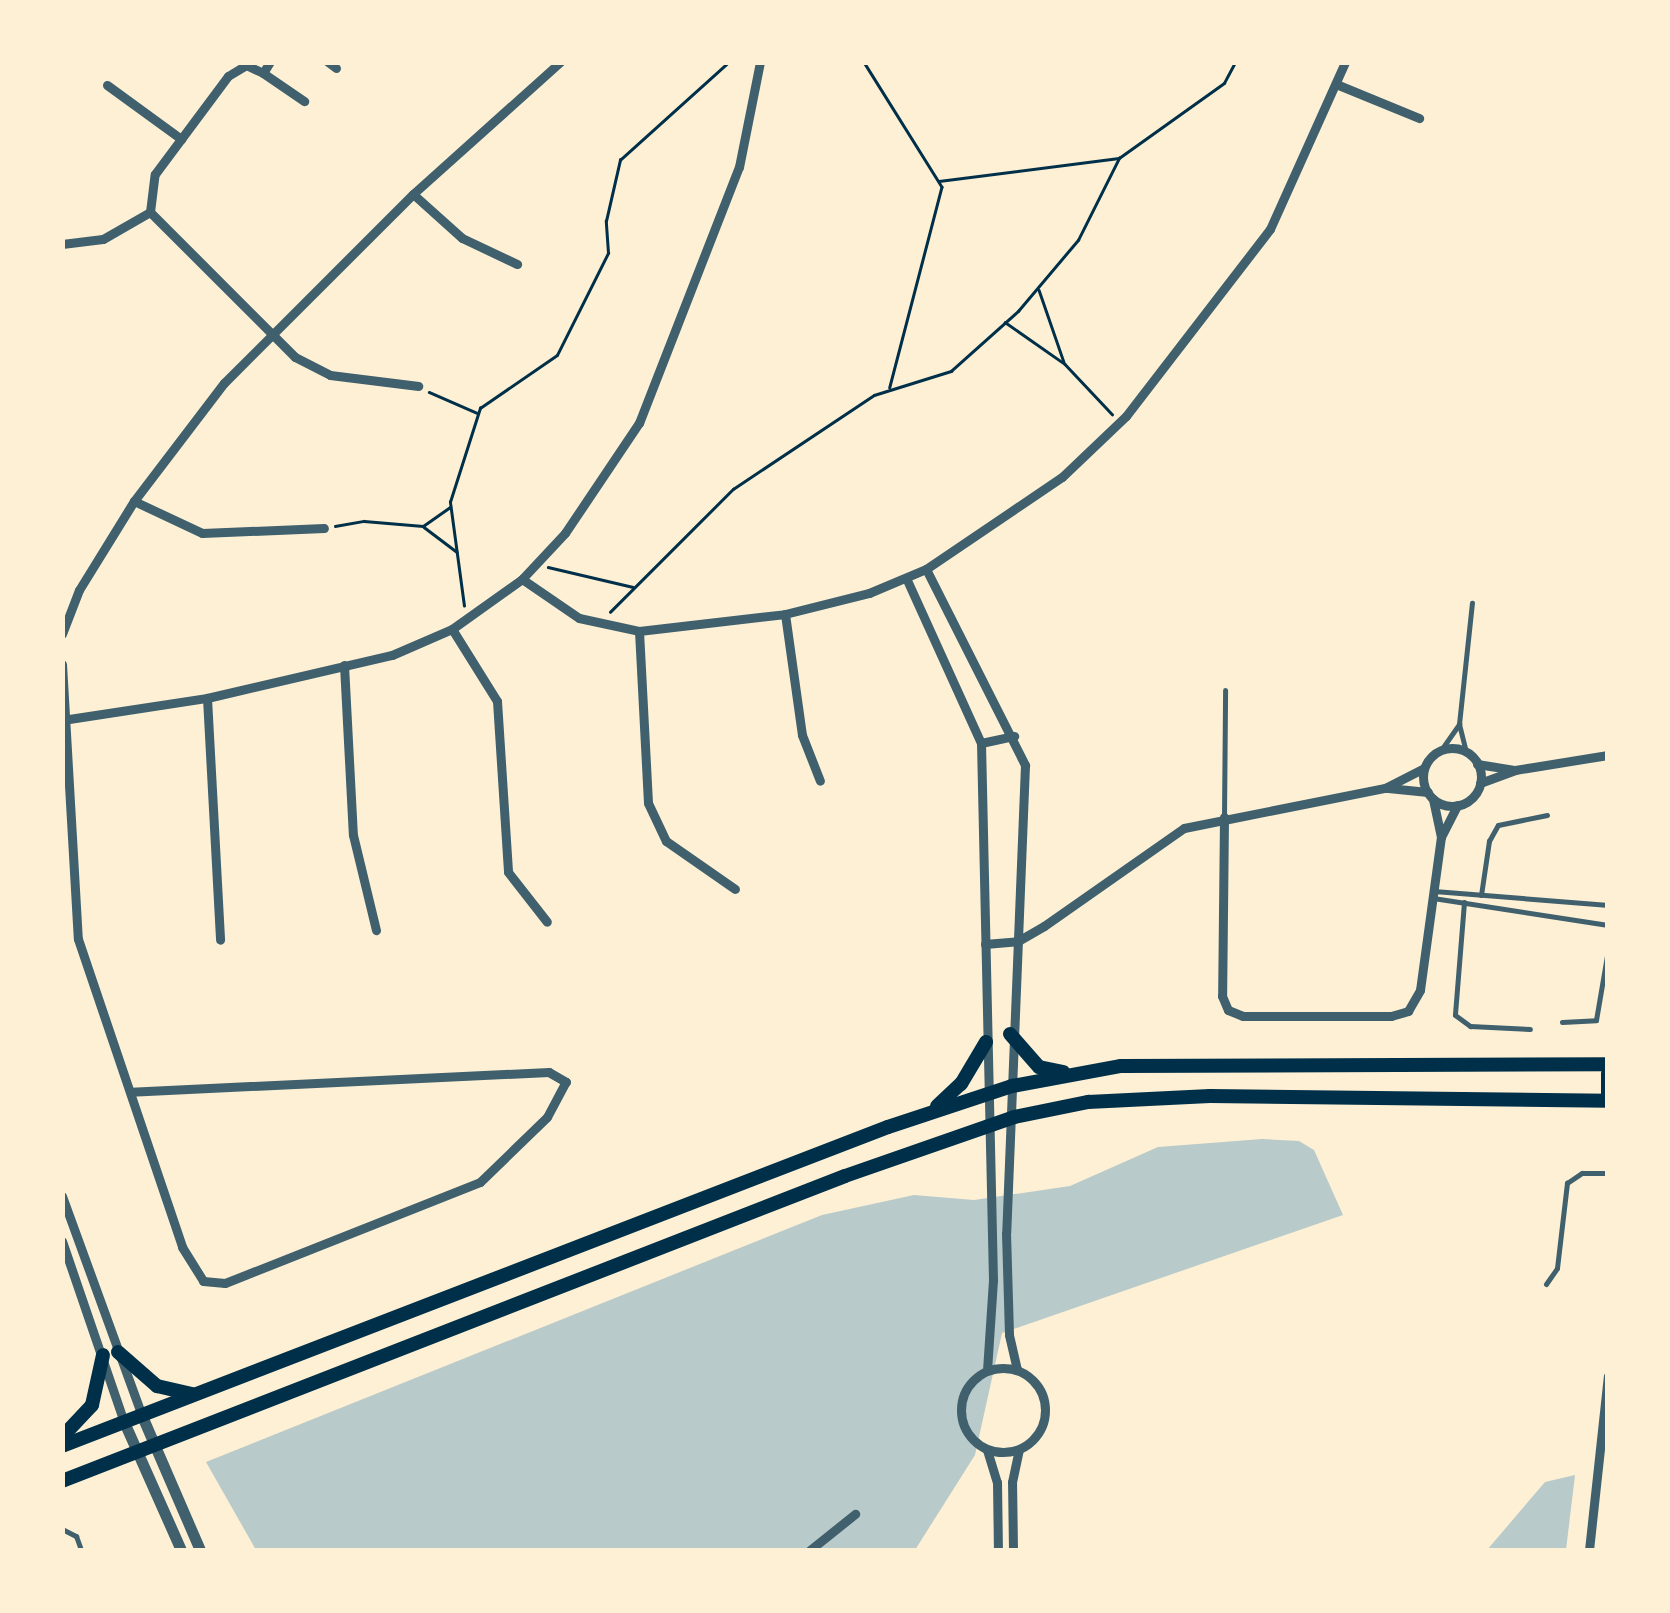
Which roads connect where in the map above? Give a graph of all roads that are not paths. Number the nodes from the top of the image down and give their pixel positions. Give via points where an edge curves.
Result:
1 (270, 62) edge
2 (560, 62) edge
3 (760, 62) edge
4 (1346, 62) edge
5 (263, 72) junction
6 (1336, 84) junction
7 (106, 85) dead end
8 (304, 101) dead end
9 (1419, 118) dead end
10 (180, 139) junction
11 (414, 194) junction
12 (150, 212) junction
13 (62, 244) edge
14 (516, 264) dead end
15 (268, 336) junction
16 (418, 386) road end
17 (134, 501) junction
18 (324, 528) road end
19 (926, 569) junction
20 (522, 579) junction
21 (907, 580) junction
22 (1472, 604) dead end
23 (785, 614) junction
24 (452, 629) junction
25 (639, 631) junction
26 (62, 634) edge
27 (958, 637) junction
28 (940, 644) junction
29 (62, 664) edge
30 (344, 665) junction
31 (1225, 690) dead end
32 (208, 698) junction
33 (69, 719) junction
34 (1459, 724) junction
35 (1014, 736) junction
36 (981, 743) junction
37 (1441, 750) junction
38 (1466, 752) junction
39 (1608, 755) edge
40 (1477, 764) junction
41 (1424, 768) junction
42 (1515, 770) junction
43 (820, 781) dead end
44 (1480, 783) junction
45 (1385, 788) junction
46 (1430, 796) junction
47 (1457, 805) junction
48 (1546, 815) dead end
49 (1224, 817) junction
50 (1441, 837) junction
51 (734, 889) dead end
52 (1434, 894) junction
53 (1481, 895) junction
54 (1464, 902) junction
55 (1608, 905) edge
56 (547, 922) dead end
57 (1608, 925) edge
58 (376, 930) dead end
59 (220, 940) dead end
60 (1018, 940) junction
61 (985, 944) junction
62 (1608, 950) edge
63 (1562, 1022) dead end
64 (1530, 1029) dead end
65 (1010, 1034) junction
66 (986, 1042) junction
67 (1608, 1064) edge
68 (1075, 1072) junction
69 (1608, 1073) edge
70 (1012, 1086) junction
71 (131, 1092) junction
72 (986, 1094) junction
73 (1608, 1098) edge
74 (925, 1116) junction
75 (1014, 1118) junction
76 (988, 1126) junction
77 (1608, 1174) edge
78 (62, 1196) edge
79 (62, 1240) edge
80 (1546, 1284) dead end
81 (110, 1354) junction
82 (1017, 1370) junction
83 (987, 1371) junction
84 (1608, 1376) edge
85 (196, 1394) junction
86 (142, 1416) junction
87 (124, 1422) junction
88 (62, 1437) edge
89 (62, 1446) edge
90 (154, 1446) junction
91 (986, 1449) junction
92 (1019, 1450) junction
93 (138, 1452) junction
94 (62, 1480) edge
95 (855, 1514) dead end
96 (62, 1528) edge
97 (81, 1550) edge
98 (181, 1550) edge
99 (200, 1550) edge
100 (810, 1550) edge
101 (998, 1550) edge
102 (1013, 1550) edge
103 (1589, 1550) edge

1 - 5 street
2 - 11 street
3 - 20 street via 740,167 639,423 565,533
4 - 6 street
5 - 8 street
5 - 10 street via 246,65 234,70
6 - 9 street
6 - 19 street via 1270,229 1119,422 1062,477
7 - 10 street
10 - 12 street via 149,187
11 - 14 street via 462,238
11 - 15 street
12 - 13 street via 103,239
12 - 15 street
15 - 16 street via 330,374
15 - 17 street via 194,418
17 - 18 street via 202,532
17 - 26 street via 79,590
19 - 21 street
19 - 27 street
20 - 24 street
20 - 25 street via 556,607
21 - 23 street
21 - 28 street
22 - 34 lane
23 - 25 street
23 - 43 street via 802,735
24 - 30 street via 392,656
24 - 56 street via 497,702 508,872
25 - 51 street via 648,803 666,841
27 - 28 street
27 - 35 street
28 - 36 street
29 - 33 street
30 - 32 street
30 - 58 street via 353,835
31 - 49 lane
32 - 33 street
32 - 59 street
33 - 71 street via 78,939
34 - 37 lane
34 - 38 lane
35 - 36 street
35 - 60 street via 1026,790
36 - 61 street
37 - 38 street
37 - 41 street
38 - 40 street
39 - 42 street
40 - 42 street
40 - 44 street
41 - 45 street
41 - 46 street
42 - 44 street
44 - 47 street
45 - 46 street
45 - 49 street
46 - 47 street
46 - 50 street
47 - 50 street
48 - 53 lane via 1498,825
49 - 52 street via 1222,996 1234,1014 1408,1012 1420,990
49 - 60 street via 1184,828
50 - 52 street
52 - 53 lane
52 - 54 lane
53 - 55 lane
54 - 57 lane
54 - 64 lane via 1455,1015 1470,1026
60 - 61 street
60 - 65 street
61 - 66 street
62 - 63 lane via 1596,1020
65 - 68 main road via 1039,1067
65 - 70 street
66 - 72 street
66 - 74 main road via 960,1084
67 - 68 main road via 1121,1066
68 - 70 main road
69 - 73 main road
70 - 72 main road
70 - 75 street
71 - 71 street via 549,1072 566,1082 548,1117 480,1182 225,1283 195,1274
72 - 74 main road
72 - 76 street
73 - 75 main road via 1210,1096 1088,1102
74 - 85 main road
75 - 76 main road
75 - 82 street via 1006,1280
76 - 83 street
76 - 90 main road
77 - 80 lane via 1582,1173 1567,1183 1556,1268
78 - 81 street
79 - 81 street
81 - 85 main road via 157,1386
81 - 86 street
81 - 87 street
81 - 88 main road via 92,1405
82 - 83 street
82 - 92 street via 1039,1389 1045,1417
83 - 91 street via 968,1386 960,1411 969,1436
84 - 103 street
85 - 86 main road
86 - 87 main road
86 - 90 street
87 - 89 main road
87 - 93 street
90 - 93 main road
90 - 99 street
91 - 92 street
91 - 101 street via 997,1482
92 - 102 street via 1012,1482
93 - 94 main road
93 - 98 street
95 - 100 street
96 - 97 lane via 76,1536

